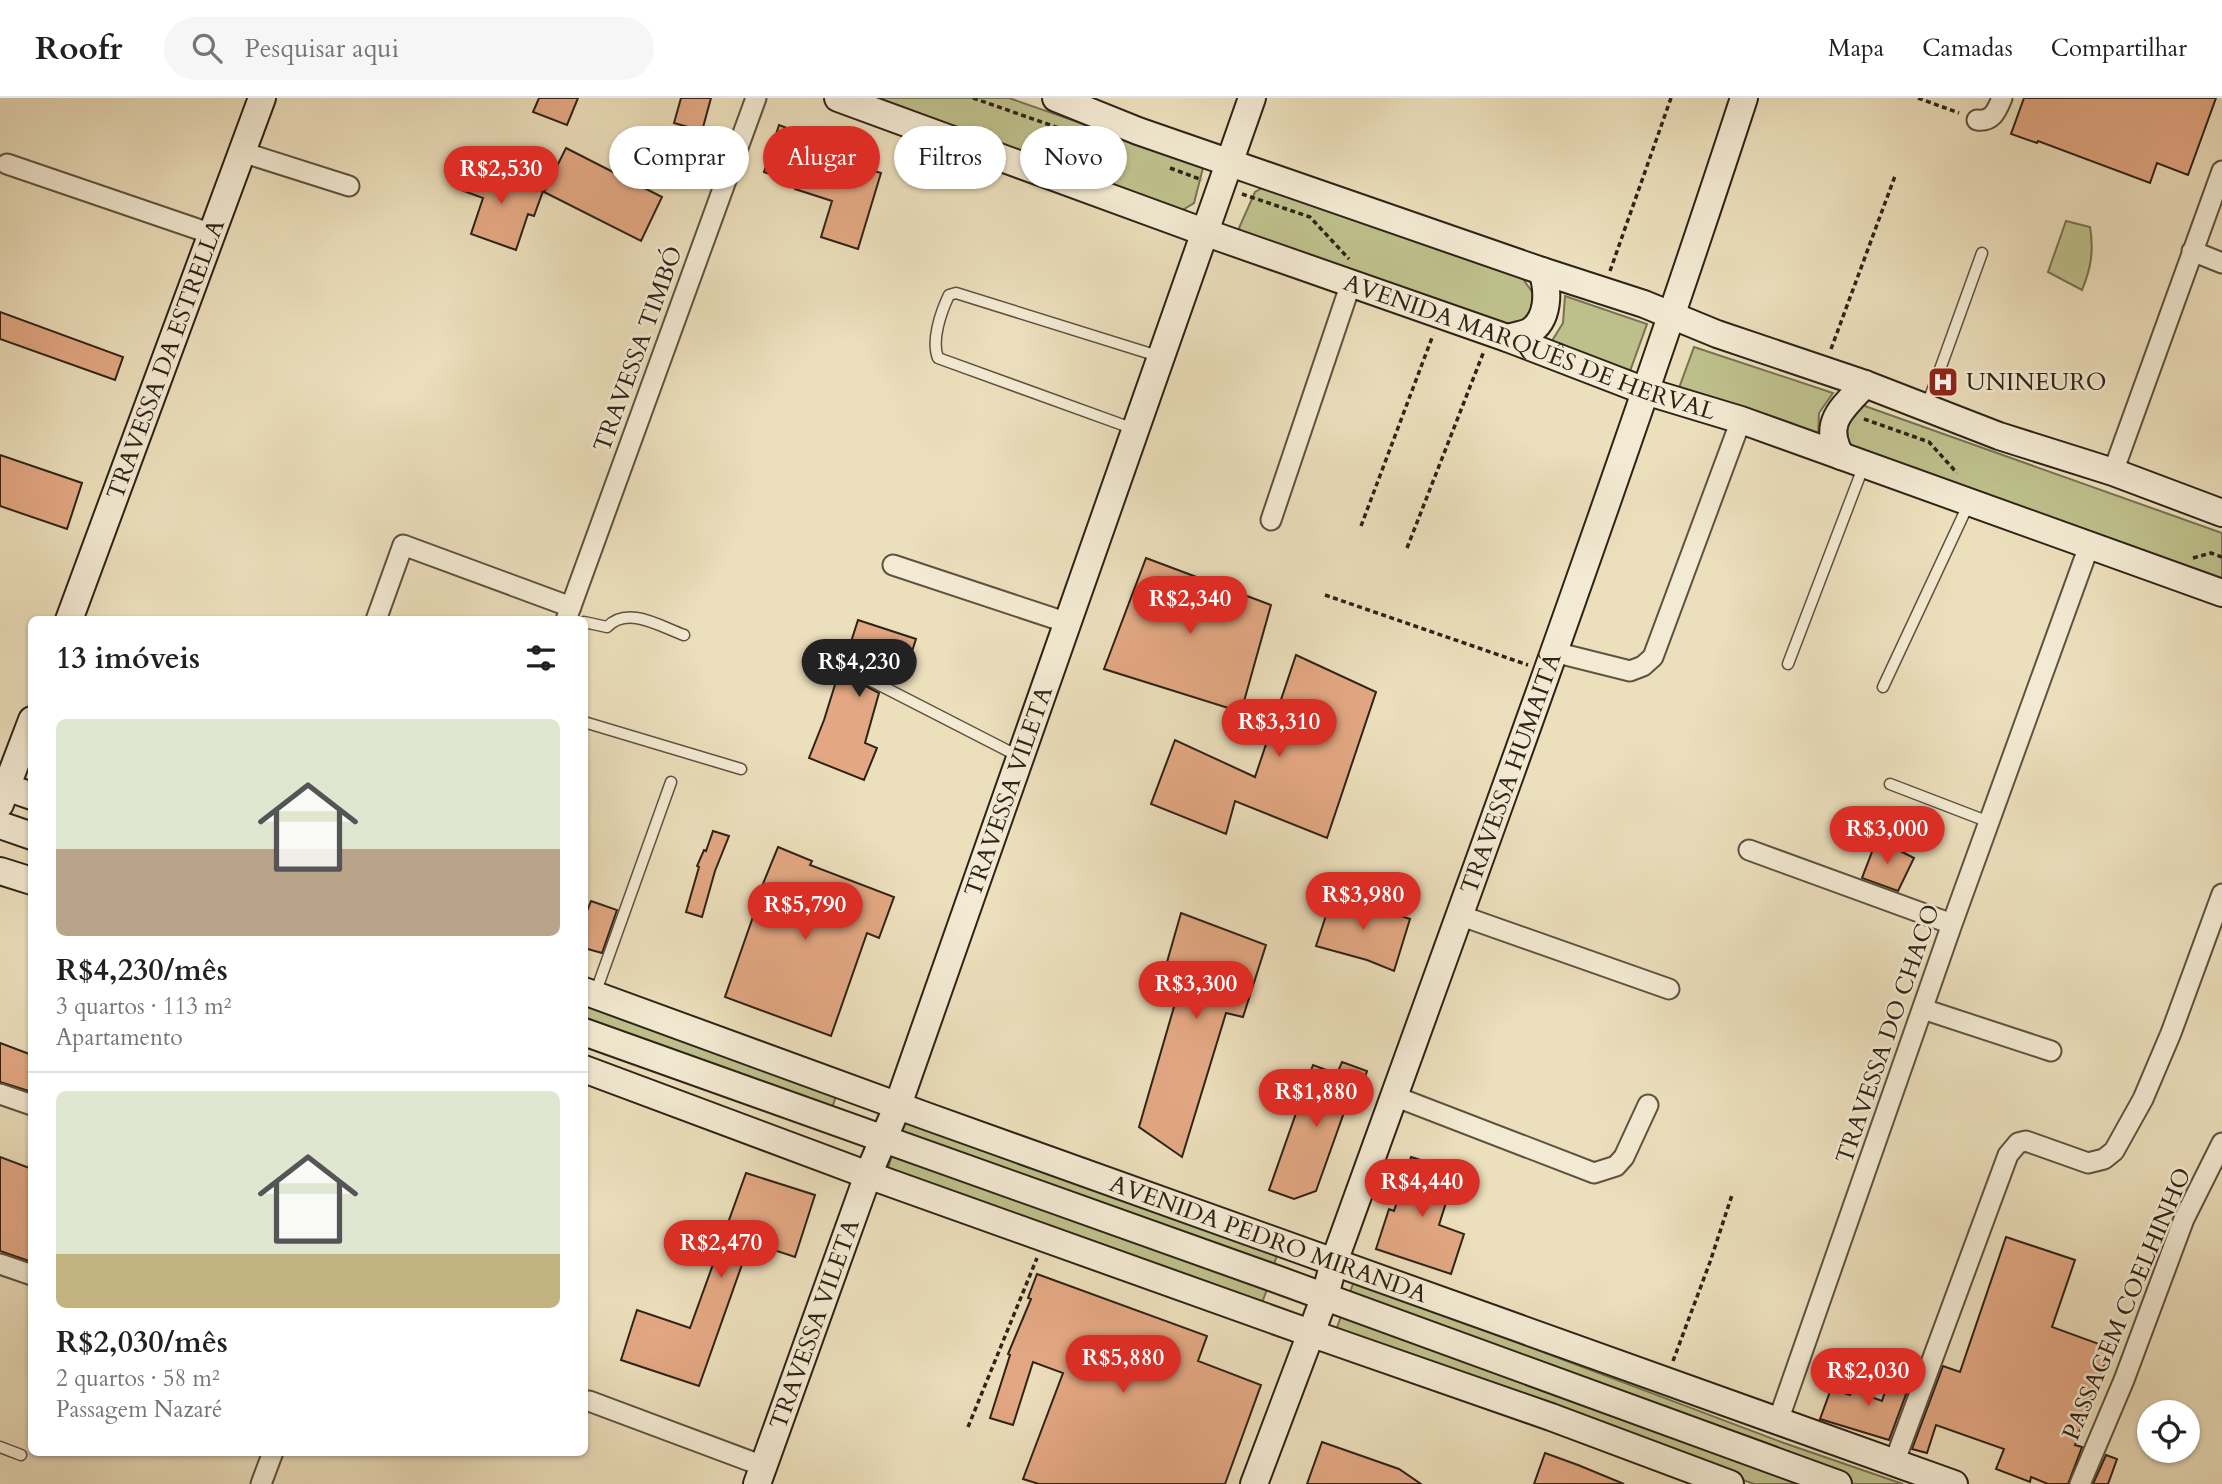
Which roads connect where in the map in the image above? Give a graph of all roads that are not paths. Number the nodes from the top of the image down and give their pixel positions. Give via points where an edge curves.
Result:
1 (262, 98) edge
2 (756, 98) edge
3 (838, 98) edge
4 (1056, 98) edge
5 (1252, 98) edge
6 (1744, 98) edge
7 (2002, 98) edge
8 (1978, 120) road end
9 (242, 152) junction
10 (1230, 161) junction
11 (7, 164) dead end
12 (2222, 171) edge
13 (349, 186) dead end
14 (1204, 232) junction
15 (212, 234) junction
16 (2192, 251) junction
17 (1982, 253) dead end
18 (2222, 263) edge
19 (1542, 271) junction
20 (1350, 272) junction
21 (1671, 315) junction
22 (1499, 335) junction
23 (1161, 357) junction
24 (1865, 384) junction
25 (1645, 391) junction
26 (1926, 408) junction
27 (1741, 419) junction
28 (1135, 430) junction
29 (1853, 461) junction
30 (2113, 472) junction
31 (1969, 502) junction
32 (2222, 513) edge
33 (1271, 520) dead end
34 (2089, 546) junction
35 (893, 565) dead end
36 (2222, 593) edge
37 (70, 616) edge
38 (377, 616) edge
39 (571, 616) edge
40 (573, 616) edge
41 (588, 621) edge
42 (1068, 623) junction
43 (684, 635) dead end
44 (1554, 652) junction
45 (1787, 664) dead end
46 (862, 676) dead end
47 (1883, 687) dead end
48 (588, 723) edge
49 (28, 730) edge
50 (1021, 758) junction
51 (741, 769) dead end
52 (671, 782) dead end
53 (1890, 784) dead end
54 (2, 792) edge
55 (28, 795) edge
56 (1989, 822) junction
57 (0, 825) edge
58 (28, 835) edge
59 (1749, 850) dead end
60 (0, 871) edge
61 (28, 880) edge
62 (2222, 894) edge
63 (1459, 915) junction
64 (1952, 925) junction
65 (1669, 989) dead end
66 (590, 993) edge
67 (1923, 1009) junction
68 (588, 1033) edge
69 (2051, 1051) dead end
70 (588, 1070) edge
71 (0, 1094) edge
72 (1394, 1096) junction
73 (28, 1104) edge
74 (898, 1105) junction
75 (1648, 1105) dead end
76 (883, 1138) junction
77 (2222, 1143) edge
78 (869, 1175) junction
79 (1334, 1262) junction
80 (0, 1264) edge
81 (28, 1274) edge
82 (1325, 1296) junction
83 (1310, 1334) junction
84 (589, 1401) dead end
85 (1778, 1421) junction
86 (0, 1447) edge
87 (21, 1455) dead end
88 (272, 1456) edge
89 (1894, 1463) junction
90 (760, 1475) edge
91 (261, 1484) edge
92 (1254, 1484) edge
93 (1730, 1484) edge
94 (1838, 1484) edge
95 (1954, 1484) edge
96 (2080, 1484) edge

1 - 9 main road, TRAVESSA DA ESTRELLA
2 - 40 street, TRAVESSA TIMBÓ
3 - 14 main road, AVENIDA MARQUÊS DE HERVAL
4 - 10 main road
5 - 10 main road, TRAVESSA VILETA
6 - 21 main road, TRAVESSA HUMAITÁ
7 - 8 street via 1997,113
9 - 13 street
9 - 15 main road, TRAVESSA DA ESTRELLA
10 - 14 main road, TRAVESSA VILETA
10 - 19 main road
11 - 15 street
12 - 16 street
14 - 20 main road, AVENIDA MARQUÊS DE HERVAL
14 - 23 main road, TRAVESSA VILETA
15 - 37 main road, TRAVESSA DA ESTRELLA
16 - 18 street
16 - 30 street
17 - 26 lane
19 - 21 main road
19 - 22 main road via 1547,299 1537,326 1527,333
20 - 22 main road, AVENIDA MARQUÊS DE HERVAL
20 - 33 street
21 - 24 main road
21 - 25 main road, TRAVESSA HUMAITÁ
22 - 25 main road, AVENIDA MARQUÊS DE HERVAL
23 - 28 main road, TRAVESSA VILETA
23 - 28 lane via 956,293 946,302 935,341 938,358
24 - 26 main road
24 - 29 main road via 1835,419 1833,438
25 - 27 main road, AVENIDA MARQUÊS DE HERVAL
25 - 44 main road, TRAVESSA HUMAITÁ
26 - 30 main road
27 - 29 main road, AVENIDA MARQUÊS DE HERVAL
27 - 44 street via 1653,657 1630,671
28 - 42 main road, TRAVESSA VILETA
29 - 31 main road, AVENIDA MARQUÊS DE HERVAL
29 - 45 lane
30 - 32 main road
31 - 34 main road, AVENIDA MARQUÊS DE HERVAL
31 - 47 lane
34 - 36 main road, AVENIDA MARQUÊS DE HERVAL
34 - 56 street, TRAVESSA DO CHACO
35 - 42 street
38 - 39 street via 403,545
41 - 43 lane via 607,627 628,616
42 - 50 main road, TRAVESSA VILETA
44 - 63 main road, TRAVESSA HUMAITÁ
46 - 50 lane
48 - 51 lane
49 - 54 main road
50 - 74 main road, TRAVESSA VILETA
52 - 66 lane
53 - 56 lane
54 - 55 main road
56 - 64 street, TRAVESSA DO CHACO
57 - 58 main road
59 - 64 street
60 - 61 main road
62 - 89 street via 2171,1033 2114,1151 2088,1163 2026,1141 2008,1155
63 - 65 street
63 - 72 main road, TRAVESSA HUMAITÁ
64 - 67 street, TRAVESSA DO CHACO
66 - 74 main road, AVENIDA PEDRO MIRANDA
67 - 69 street
67 - 85 street, TRAVESSA DO CHACO
68 - 76 main road, AVENIDA PEDRO MIRANDA
70 - 78 main road
71 - 73 street
72 - 75 street via 1594,1173 1616,1166 1624,1157
72 - 79 main road, TRAVESSA HUMAITÁ
74 - 76 main road, TRAVESSA VILETA
74 - 79 main road, AVENIDA PEDRO MIRANDA
76 - 78 main road, TRAVESSA VILETA
76 - 82 main road, AVENIDA PEDRO MIRANDA
77 - 96 street, PASSAGEM COELHINHO via 2184,1219
78 - 83 main road
78 - 90 main road, TRAVESSA VILETA
79 - 82 main road, TRAVESSA HUMAITÁ
79 - 85 main road, AVENIDA PEDRO MIRANDA
80 - 81 street
82 - 83 main road, TRAVESSA HUMAITÁ
82 - 94 main road, AVENIDA PEDRO MIRANDA
83 - 92 main road, TRAVESSA HUMAITÁ
83 - 93 main road
84 - 90 street
85 - 89 main road, AVENIDA PEDRO MIRANDA
86 - 87 lane
88 - 91 street
89 - 95 main road, AVENIDA PEDRO MIRANDA

